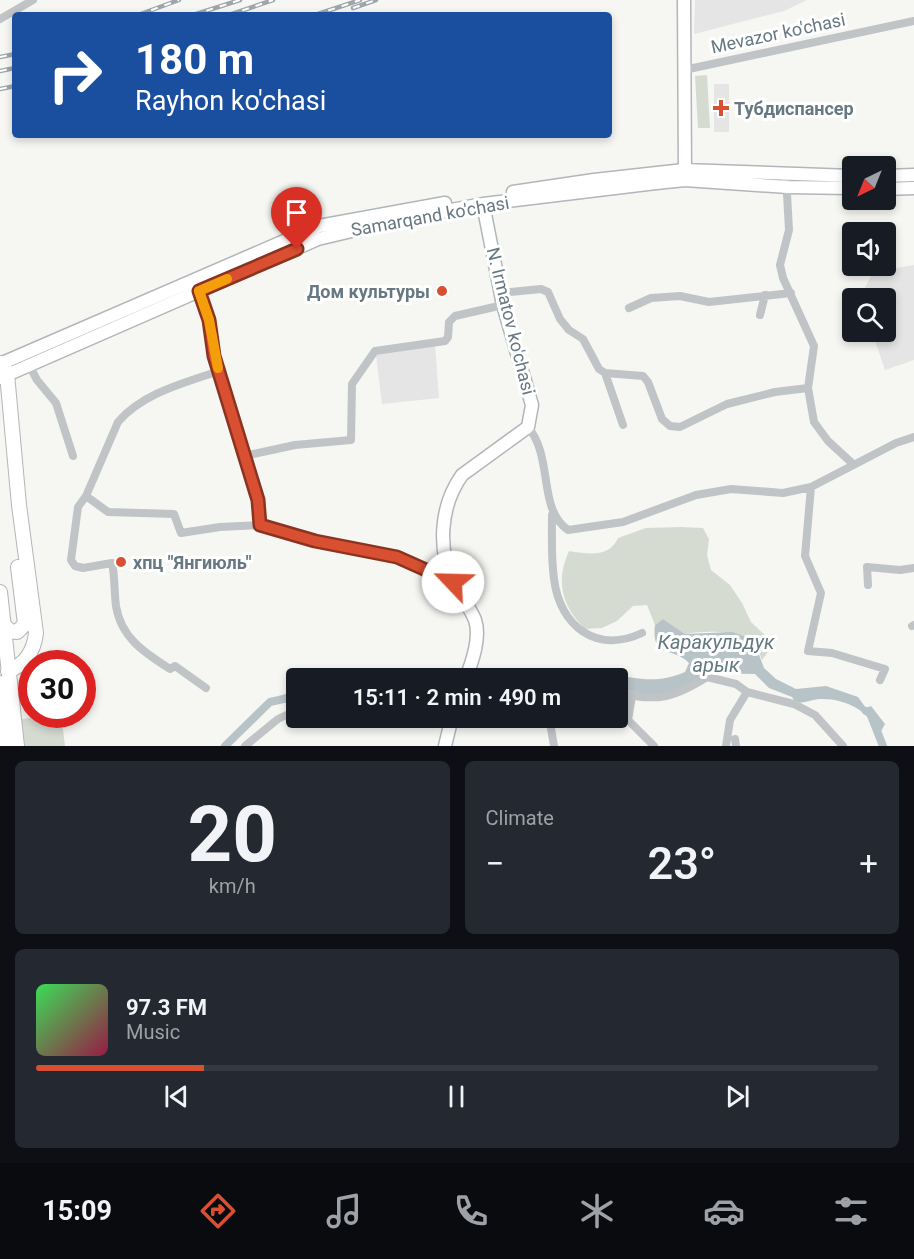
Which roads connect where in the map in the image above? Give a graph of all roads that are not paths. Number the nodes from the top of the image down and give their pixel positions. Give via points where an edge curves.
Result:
1 (33, 0) edge
2 (684, 0) edge
3 (12, 12) edge
4 (914, 21) edge
5 (684, 70) junction
6 (685, 175) junction
7 (914, 175) edge
8 (896, 176) edge
9 (842, 178) edge
10 (787, 182) junction
11 (842, 187) edge
12 (914, 188) edge
13 (896, 189) edge
14 (483, 204) junction
15 (199, 291) junction
16 (791, 293) junction
17 (765, 295) junction
18 (502, 299) junction
19 (629, 308) dead end
20 (760, 315) dead end
21 (27, 359) junction
22 (219, 371) junction
23 (2, 372) edge
24 (605, 373) junction
25 (808, 388) junction
26 (623, 425) dead end
27 (528, 427) junction
28 (914, 437) edge
29 (74, 456) dead end
30 (244, 456) junction
31 (853, 464) junction
32 (811, 487) junction
33 (86, 496) junction
34 (552, 511) junction
35 (260, 525) junction
36 (914, 568) edge
37 (453, 582) junction
38 (868, 585) dead end
39 (0, 592) edge
40 (4, 625) junction
41 (642, 633) dead end
42 (470, 668) edge
43 (4, 677) edge
44 (880, 680) dead end
45 (206, 688) dead end
46 (747, 692) junction
47 (628, 695) edge
48 (632, 696) junction
49 (1, 699) edge
50 (286, 711) edge
51 (449, 728) edge
52 (551, 728) edge
53 (5, 746) edge
54 (17, 746) edge
55 (245, 746) edge
56 (445, 746) edge
57 (554, 746) edge
58 (654, 746) edge
59 (726, 746) edge
60 (843, 746) edge

1 - 3 street
2 - 5 main road
4 - 5 street, Mevazor ko'chasi
5 - 6 main road
6 - 10 main road, Samarqand ko'chasi
6 - 14 main road, Samarqand ko'chasi
6 - 21 main road, Samarqand ko'chasi via 594,180 319,226
7 - 8 main road
9 - 10 main road, Samarqand ko'chasi
10 - 11 main road, Samarqand ko'chasi
10 - 16 street via 789,230 780,265
12 - 13 main road
14 - 15 main road, Samarqand ko'chasi via 322,238
14 - 18 main road, N. Irmatov ko'chasi
15 - 21 main road, Samarqand ko'chasi
15 - 22 street
16 - 17 street
16 - 25 street via 814,346
17 - 19 street via 709,302 680,296 651,298
17 - 20 street
18 - 24 street via 541,289 548,292 560,319 583,339
18 - 27 main road, N. Irmatov ko'chasi via 532,405
18 - 30 street via 455,316 449,322 445,341 375,351 352,384 351,440 295,445
21 - 23 main road, Samarqand ko'chasi
21 - 29 street via 37,380 56,403
22 - 30 street
22 - 33 street via 148,398 125,414
23 - 40 main road via 12,517 25,624 17,632
23 - 43 main road via 36,633 26,659
24 - 25 street via 643,376 662,419 670,426 680,427 727,404
24 - 26 street
25 - 31 street via 814,422
27 - 34 street via 539,440
27 - 37 main road via 472,466 454,486 443,519 445,555
28 - 31 street
30 - 35 street via 258,500
31 - 32 street
32 - 34 street via 783,493 731,489 708,493 623,522 568,530 557,522
32 - 44 street via 805,556 821,592 808,651 832,653 885,669
33 - 35 street via 108,512 174,514 181,533 220,526
33 - 45 street via 78,507 71,560 82,568 112,562 118,615 129,638 170,669 175,666
34 - 41 street via 554,581 565,614 585,635 606,642
35 - 37 street via 315,541 397,557
36 - 38 street via 867,567
37 - 42 main road via 477,631
39 - 40 main road
40 - 43 main road
43 - 49 main road
43 - 54 main road
46 - 48 street via 735,684 707,677 681,694 661,699
46 - 59 street via 730,720
46 - 60 street via 794,704 815,715
47 - 48 street
48 - 58 street via 628,720
49 - 53 main road
50 - 55 street
51 - 56 main road
52 - 57 street

